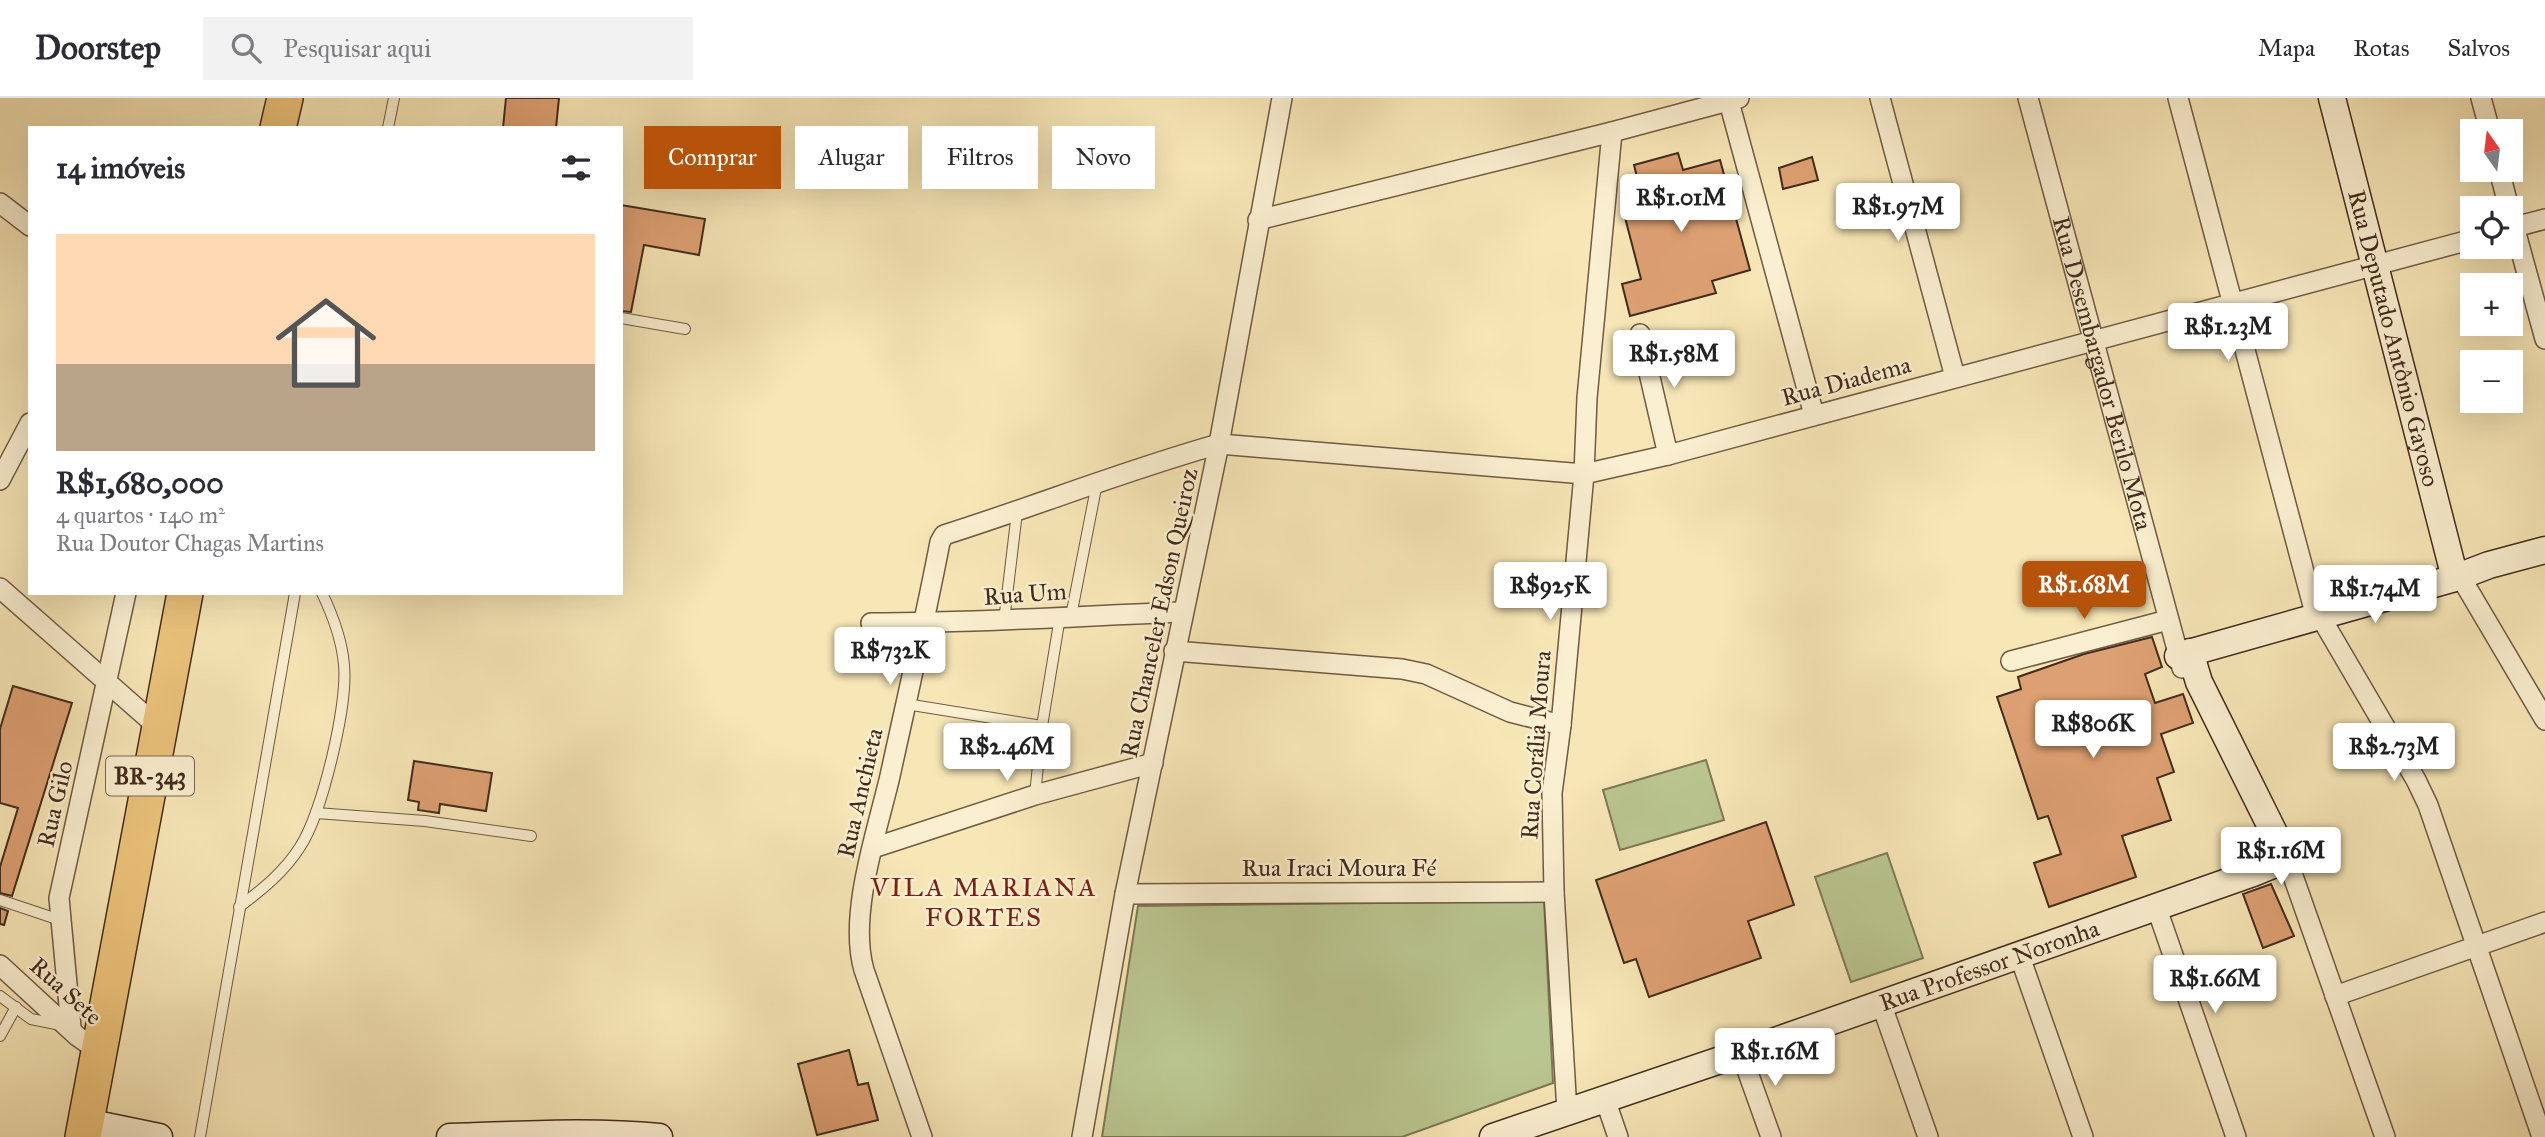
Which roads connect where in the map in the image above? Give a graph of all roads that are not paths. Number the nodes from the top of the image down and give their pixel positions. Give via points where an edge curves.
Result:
1 (285, 98) edge
2 (394, 98) edge
3 (1282, 98) edge
4 (1880, 98) edge
5 (2028, 98) edge
6 (2178, 98) edge
7 (2332, 98) edge
8 (2481, 98) edge
9 (1732, 99) edge
10 (2487, 119) edge
11 (278, 126) edge
12 (388, 126) edge
13 (1612, 132) junction
14 (0, 203) edge
15 (2545, 219) edge
16 (1258, 220) junction
17 (2523, 220) edge
18 (28, 224) edge
19 (2460, 242) edge
20 (2523, 259) edge
21 (2375, 264) junction
22 (2233, 303) junction
23 (623, 318) edge
24 (685, 329) dead end
25 (1640, 334) dead end
26 (2545, 340) edge
27 (2093, 342) junction
28 (1955, 377) junction
29 (1814, 415) junction
30 (28, 427) edge
31 (1219, 444) junction
32 (1668, 455) junction
33 (1584, 474) junction
34 (0, 480) edge
35 (1097, 482) junction
36 (1017, 512) junction
37 (2545, 550) edge
38 (2458, 577) junction
39 (0, 588) edge
40 (126, 595) edge
41 (185, 595) edge
42 (295, 595) edge
43 (324, 595) edge
44 (1182, 612) junction
45 (1065, 616) junction
46 (2318, 617) junction
47 (2168, 620) junction
48 (1004, 622) junction
49 (871, 623) dead end
50 (925, 623) junction
51 (1174, 651) junction
52 (2184, 654) junction
53 (2011, 661) dead end
54 (108, 682) junction
55 (906, 704) junction
56 (2545, 720) edge
57 (1561, 725) junction
58 (1042, 726) junction
59 (158, 727) junction
60 (1153, 763) junction
61 (1035, 795) junction
62 (316, 813) junction
63 (2268, 819) junction
64 (531, 836) dead end
65 (873, 848) junction
66 (2287, 859) junction
67 (2244, 876) junction
68 (1554, 892) junction
69 (1125, 894) junction
70 (0, 900) edge
71 (2156, 906) junction
72 (239, 907) junction
73 (60, 920) junction
74 (2545, 922) edge
75 (2475, 947) junction
76 (2019, 954) junction
77 (0, 965) edge
78 (0, 996) edge
79 (2335, 996) junction
80 (1881, 1003) junction
81 (16, 1007) junction
82 (71, 1027) junction
83 (0, 1036) edge
84 (100, 1052) junction
85 (1741, 1053) junction
86 (1605, 1099) junction
87 (1567, 1112) junction
88 (84, 1129) edge
89 (159, 1137) edge
90 (201, 1137) edge
91 (450, 1137) edge
92 (659, 1137) edge
93 (922, 1137) edge
94 (1082, 1137) edge
95 (1493, 1137) edge
96 (1618, 1137) edge
97 (1771, 1137) edge
98 (1928, 1137) edge
99 (2083, 1137) edge
100 (2236, 1137) edge
101 (2385, 1137) edge
102 (2542, 1137) edge

1 - 11 highway
2 - 12 lane
3 - 16 street, Rua Chanceler Edson Queiroz
4 - 28 street
5 - 27 street, Rua Desembargador Berilo Mota
6 - 22 street
7 - 21 street, Rua Deputado Antônio Gayoso
8 - 10 street
9 - 13 street
9 - 29 street
13 - 16 street
13 - 33 street, Rua Corália Moura
14 - 18 street
15 - 17 street
16 - 31 street, Rua Chanceler Edson Queiroz
19 - 21 street, Rua Diadema
20 - 26 street
21 - 22 street, Rua Diadema
21 - 38 street, Rua Deputado Antônio Gayoso
22 - 27 street, Rua Diadema
22 - 46 street
23 - 24 lane
25 - 32 street
27 - 28 street, Rua Diadema
27 - 47 street, Rua Desembargador Berilo Mota
28 - 29 street, Rua Diadema
29 - 32 street, Rua Diadema
30 - 34 street
31 - 33 street, Rua Diadema
31 - 35 street, Rua Anchieta
31 - 44 street, Rua Chanceler Edson Queiroz
32 - 33 street, Rua Diadema
33 - 57 street, Rua Corália Moura
35 - 36 street, Rua Anchieta
35 - 45 lane
36 - 48 lane
36 - 50 street, Rua Anchieta via 944,535
37 - 38 street
38 - 46 street
38 - 56 street, Rua Deputado Antônio Gayoso
39 - 54 street
40 - 54 street, Rua Gilo
41 - 59 highway, BR-343
42 - 72 lane
43 - 62 lane via 337,628 344,666 339,720
44 - 45 street, Rua Um
44 - 51 street, Rua Chanceler Edson Queiroz
45 - 48 street, Rua Um
45 - 58 lane
46 - 52 street
46 - 75 street via 2428,805
47 - 52 street, Rua Desembargador Berilo Mota
47 - 53 street
48 - 50 street, Rua Um
49 - 50 street, Rua Um
50 - 55 street, Rua Anchieta
51 - 57 street via 1414,671 1510,712
51 - 60 street, Rua Chanceler Edson Queiroz
52 - 63 street, Rua Desembargador Berilo Mota
54 - 59 street
54 - 73 street, Rua Gilo via 59,898
55 - 58 lane
55 - 65 street, Rua Anchieta
57 - 68 street, Rua Corália Moura via 1552,793
58 - 61 lane
59 - 84 highway, BR-343
60 - 61 street
60 - 69 street, Rua Chanceler Edson Queiroz
61 - 65 street
62 - 64 lane via 425,821
62 - 72 lane via 301,846 274,880
63 - 66 street, Rua Desembargador Berilo Mota
63 - 67 street via 2264,856
65 - 93 street, Rua Anchieta via 859,923 861,960
66 - 67 street, Rua Professor Noronha
66 - 79 street
67 - 71 street, Rua Professor Noronha
68 - 69 street, Rua Iraci Moura Fé
68 - 87 street, Rua Corália Moura
69 - 94 street, Rua Chanceler Edson Queiroz
70 - 73 lane
71 - 76 street, Rua Professor Noronha
71 - 100 street
72 - 90 lane
73 - 82 street, Rua Gilo
74 - 75 street
75 - 79 street
75 - 102 street
76 - 80 street, Rua Professor Noronha
76 - 99 street
77 - 82 street, Rua Sete
78 - 81 lane
79 - 101 street
80 - 85 street, Rua Professor Noronha
80 - 98 street
81 - 82 lane via 31,1019
81 - 83 lane
82 - 84 street, Rua Sete
84 - 88 highway, BR-343
85 - 86 street, Rua Professor Noronha
85 - 97 street
86 - 87 street, Rua Professor Noronha
86 - 96 street
87 - 95 street, Rua Professor Noronha
88 - 89 street
91 - 92 street

